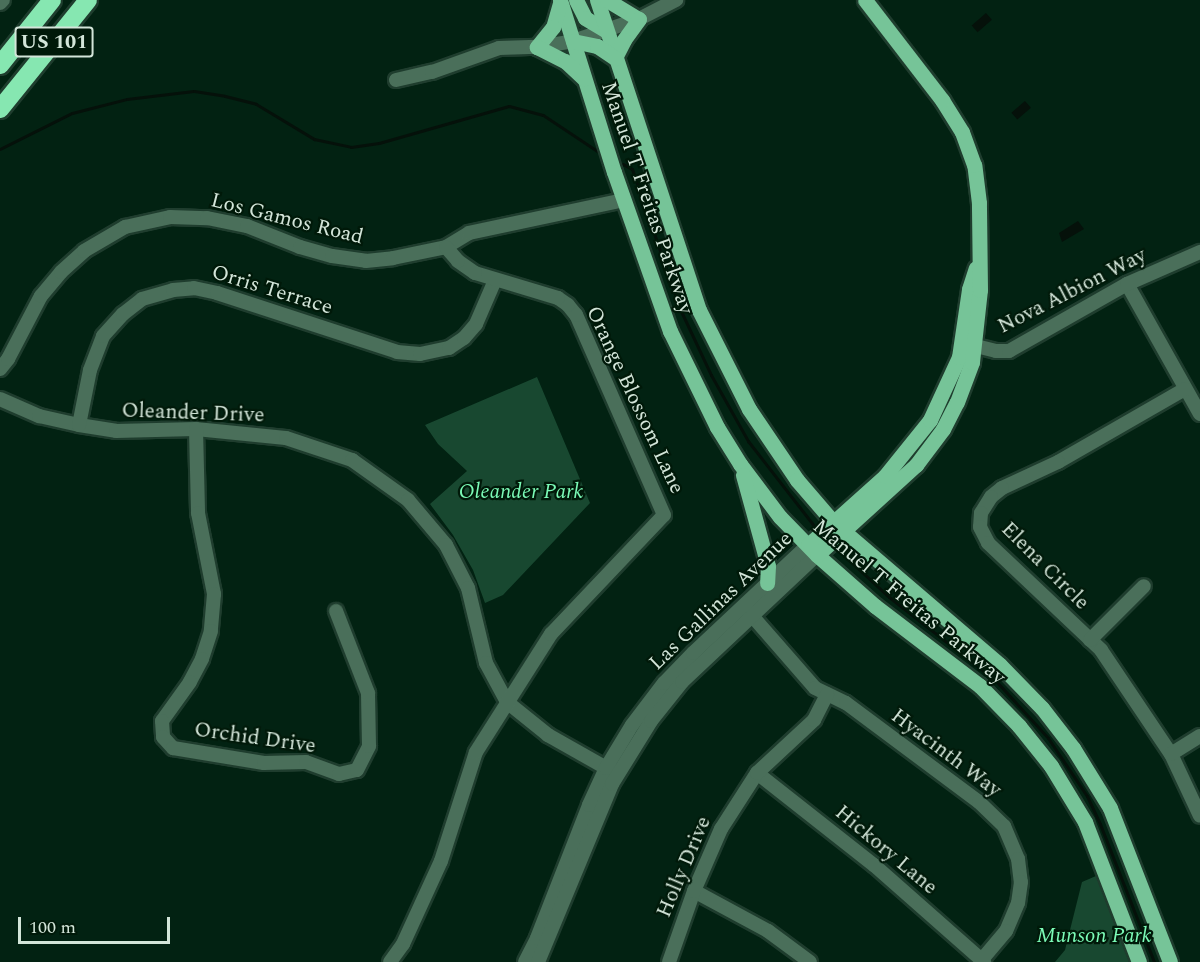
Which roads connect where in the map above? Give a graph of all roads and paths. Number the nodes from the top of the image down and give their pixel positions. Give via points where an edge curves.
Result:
1 (52, 0) edge
2 (88, 0) edge
3 (102, 0) edge
4 (560, 0) edge
5 (576, 0) edge
6 (597, 0) edge
7 (606, 0) edge
8 (676, 0) edge
9 (865, 0) edge
10 (639, 19) junction
11 (605, 30) junction
12 (573, 41) junction
13 (537, 46) junction
14 (615, 58) junction
15 (0, 65) edge
16 (396, 80) dead end
17 (586, 82) junction
18 (21, 84) junction
19 (0, 109) edge
20 (624, 200) junction
21 (447, 247) junction
22 (1200, 252) edge
23 (495, 280) junction
24 (1127, 284) junction
25 (968, 344) junction
26 (0, 369) edge
27 (1185, 389) junction
28 (0, 399) edge
29 (1200, 414) edge
30 (79, 426) junction
31 (196, 429) junction
32 (920, 436) junction
33 (933, 445) junction
34 (740, 464) junction
35 (826, 539) junction
36 (767, 583) junction
37 (1144, 586) dead end
38 (747, 610) junction
39 (336, 611) dead end
40 (1090, 640) junction
41 (827, 694) junction
42 (507, 702) junction
43 (1200, 736) edge
44 (1171, 754) junction
45 (612, 771) junction
46 (757, 773) junction
47 (1200, 816) edge
48 (694, 891) junction
49 (983, 961) edge
50 (390, 962) edge
51 (525, 962) edge
52 (538, 962) edge
53 (669, 962) edge
54 (810, 962) edge
55 (1139, 962) edge
56 (1170, 962) edge

1 - 15 highway, US 101
2 - 18 highway, US 101
3 - 18 highway
4 - 12 main road, Manuel T Freitas Parkway
4 - 13 main road via 553,27
5 - 11 main road via 585,18
6 - 11 main road, Manuel T Freitas Parkway
7 - 10 main road
8 - 10 street
9 - 25 main road, Las Gallinas Avenue via 942,100 962,132 974,165 979,259 969,289
10 - 11 street
10 - 14 main road
11 - 12 street
11 - 14 main road, Manuel T Freitas Parkway
12 - 13 street
12 - 14 main road via 597,46
12 - 17 main road, Manuel T Freitas Parkway
13 - 16 street via 499,48 432,72
13 - 17 main road via 565,61
14 - 35 main road, Manuel T Freitas Parkway via 699,310 770,442 797,480
17 - 20 main road, Manuel T Freitas Parkway
18 - 19 highway, US 101
20 - 21 street, Los Gamos Road via 469,233
20 - 34 main road, Manuel T Freitas Parkway via 670,331
21 - 23 street, Orange Blossom Lane via 475,273
21 - 26 street, Los Gamos Road via 366,261 332,256 247,226 207,218 170,217 126,227 84,251 61,272 41,296
22 - 24 street, Nova Albion Way
23 - 30 street, Orris Terrace via 476,324 464,338 449,348 420,354 397,352 201,290 173,290 142,299 103,336 90,370
23 - 42 street, Orange Blossom Lane via 558,298 576,315 664,515 551,634
24 - 25 street, Nova Albion Way via 1010,351
24 - 27 street
25 - 32 main road, Las Gallinas Avenue
25 - 33 main road, Las Gallinas Avenue via 972,362 957,402
27 - 29 street
27 - 40 street, Elena Circle via 1058,462 1002,488 981,513 980,527 988,543
28 - 30 street, Oleander Drive via 39,416
30 - 31 street, Oleander Drive via 116,431
31 - 39 street, Orchid Drive via 198,513 214,594 211,631 190,682 162,721 163,737 173,748 264,763 306,762 339,774 357,770 369,746 368,693
31 - 42 street, Oleander Drive via 285,438 352,460 408,500 446,545 468,588 486,663
32 - 33 main road
32 - 35 main road, Las Gallinas Avenue
33 - 35 main road, Las Gallinas Avenue via 900,481
34 - 35 main road, Manuel T Freitas Parkway via 780,517
34 - 36 main road via 768,566
35 - 36 street, Las Gallinas Avenue
35 - 38 street, Las Gallinas Avenue
35 - 55 main road, Manuel T Freitas Parkway via 875,606 980,686 1038,750 1085,822
35 - 56 main road, Manuel T Freitas Parkway via 1000,665 1042,708 1073,748 1110,808
36 - 38 street, Las Gallinas Avenue
37 - 40 street
38 - 41 street via 814,687
38 - 45 street, Las Gallinas Avenue via 664,683 633,725
40 - 44 street, Elena Circle via 1101,650
41 - 46 street, Holly Drive via 814,720
41 - 49 street, Hyacinth Way via 846,703 979,802 1004,826 1018,859 1018,903 1006,931
42 - 45 street, Oleander Drive via 548,735
42 - 50 street, Orange Blossom Lane via 477,752 441,861 403,944
43 - 44 street
44 - 47 street, Elena Circle
45 - 51 street, Las Gallinas Avenue
45 - 52 street, Las Gallinas Avenue
46 - 48 street, Holly Drive via 721,829
46 - 49 street, Hickory Lane via 874,865
48 - 53 street, Holly Drive
48 - 54 street via 768,932

